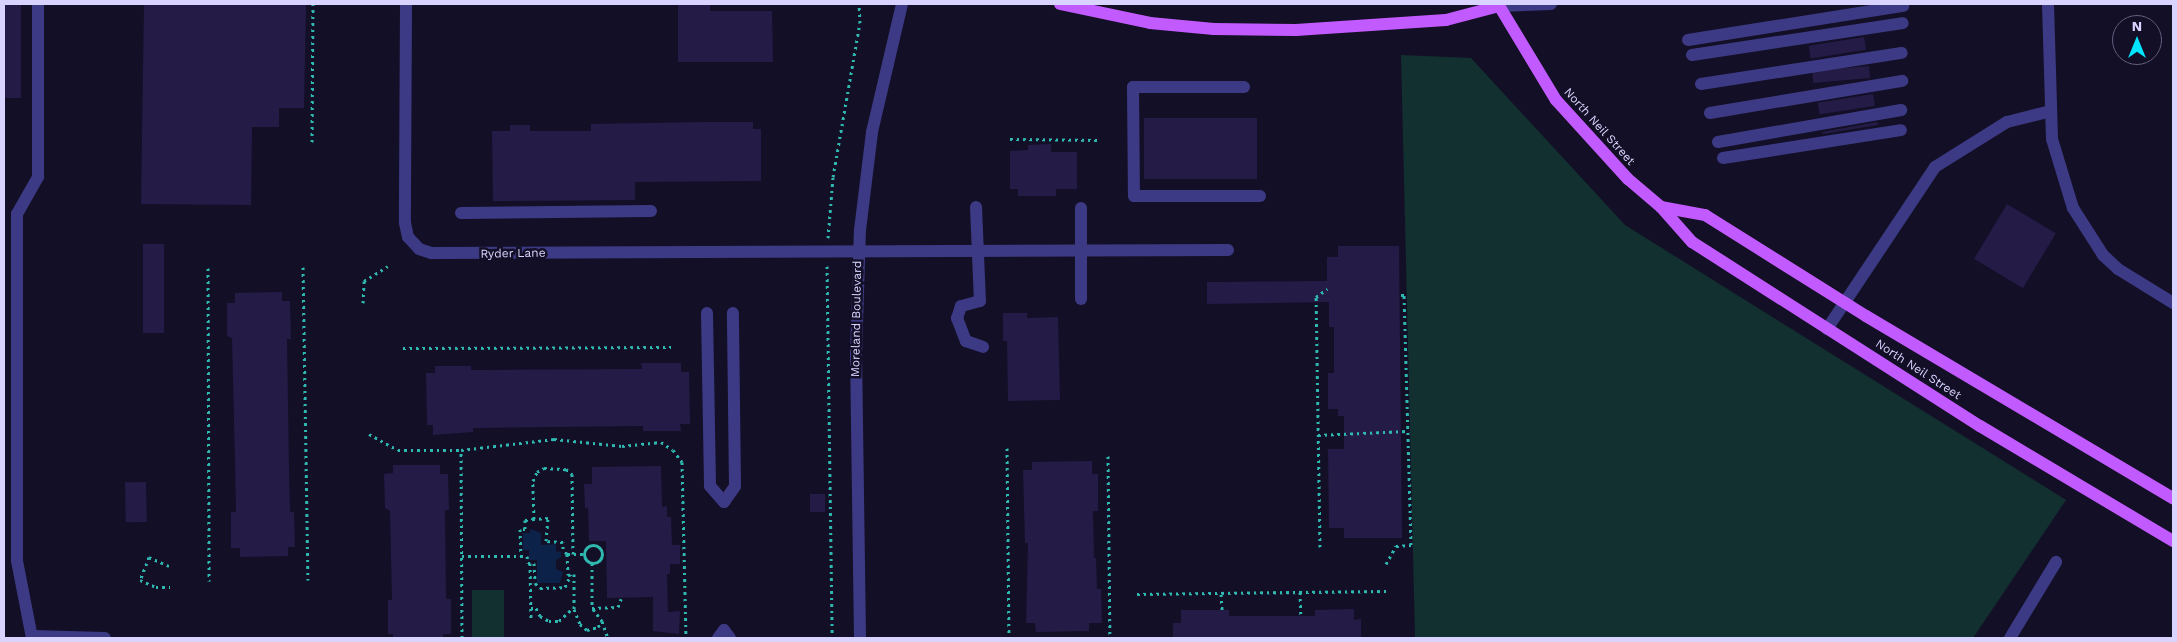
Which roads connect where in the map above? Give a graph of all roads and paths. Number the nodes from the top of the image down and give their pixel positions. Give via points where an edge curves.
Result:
1 (38, 4) edge
2 (313, 4) edge
3 (406, 4) edge
4 (859, 4) edge
5 (902, 4) edge
6 (1060, 4) edge
7 (1551, 4) edge
8 (2048, 4) edge
9 (1495, 5) edge
10 (1903, 6) dead end
11 (1902, 23) dead end
12 (1688, 40) dead end
13 (1902, 52) dead end
14 (1692, 55) dead end
15 (1902, 81) dead end
16 (1701, 84) dead end
17 (1244, 87) dead end
18 (1901, 110) dead end
19 (2051, 111) junction
20 (1710, 113) dead end
21 (1901, 130) dead end
22 (1010, 139) dead end
23 (1099, 140) dead end
24 (312, 142) dead end
25 (1718, 142) dead end
26 (1723, 158) dead end
27 (1260, 196) dead end
28 (976, 207) dead end
29 (1661, 207) junction
30 (1081, 208) dead end
31 (651, 211) dead end
32 (4, 213) edge
33 (461, 213) dead end
34 (17, 214) junction
35 (828, 233) dead end
36 (1228, 250) dead end
37 (1081, 251) junction
38 (977, 252) junction
39 (858, 253) junction
40 (388, 266) dead end
41 (303, 267) dead end
42 (208, 268) dead end
43 (827, 272) dead end
44 (1327, 289) dead end
45 (1399, 295) dead end
46 (1081, 299) dead end
47 (1843, 302) junction
48 (363, 303) dead end
49 (2173, 303) edge
50 (707, 313) dead end
51 (733, 313) dead end
52 (1827, 329) junction
53 (671, 347) dead end
54 (983, 347) dead end
55 (403, 348) dead end
56 (1408, 432) junction
57 (369, 434) dead end
58 (1318, 435) junction
59 (1007, 448) dead end
60 (461, 450) junction
61 (1108, 456) dead end
62 (2173, 498) edge
63 (534, 520) dead end
64 (2173, 541) edge
65 (1320, 547) dead end
66 (568, 554) junction
67 (573, 554) junction
68 (583, 554) junction
69 (462, 556) junction
70 (521, 556) junction
71 (2056, 562) dead end
72 (530, 563) junction
73 (592, 563) junction
74 (1386, 564) dead end
75 (169, 566) dead end
76 (571, 574) junction
77 (308, 580) dead end
78 (209, 581) dead end
79 (170, 587) dead end
80 (565, 587) junction
81 (574, 587) junction
82 (1387, 591) dead end
83 (1300, 592) junction
84 (1137, 594) dead end
85 (1221, 594) junction
86 (620, 599) dead end
87 (574, 607) junction
88 (531, 608) junction
89 (592, 608) junction
90 (1222, 610) dead end
91 (1301, 616) dead end
92 (602, 621) junction
93 (531, 622) dead end
94 (32, 637) edge
95 (105, 638) edge
96 (462, 638) edge
97 (608, 638) edge
98 (686, 638) edge
99 (718, 638) edge
100 (730, 638) edge
101 (832, 638) edge
102 (860, 638) edge
103 (1009, 638) edge
104 (1110, 638) edge
105 (2010, 638) edge

1 - 34 street via 38,177
2 - 24 path
3 - 39 street, Ryder Lane via 405,223 408,237 419,249 449,255
4 - 35 path via 860,23 836,154
5 - 39 street, Moreland Boulevard via 872,132
6 - 9 main road via 1150,23 1214,29 1296,30 1446,20
7 - 9 street
8 - 19 street
9 - 29 main road, North Neil Street via 1556,100 1628,179
10 - 12 street
11 - 14 street
13 - 16 street
15 - 20 street
17 - 27 street via 1133,87 1134,196
18 - 25 street
19 - 47 street via 2008,122 1935,167
19 - 49 street via 2052,139 2060,172 2077,218 2103,255 2118,269
21 - 26 street
22 - 23 path
28 - 38 street
29 - 47 main road, North Neil Street via 1705,215
29 - 52 main road, North Neil Street via 1692,242
30 - 37 street
31 - 33 street
32 - 34 street
34 - 94 street via 18,561
36 - 37 street, Ryder Lane
37 - 38 street, Ryder Lane
37 - 46 street
38 - 39 street, Ryder Lane
38 - 54 street via 980,301 962,306 957,318 966,341
39 - 102 street, Moreland Boulevard
40 - 48 path via 364,281
41 - 77 path
42 - 78 path
43 - 101 path
44 - 58 path via 1316,297
45 - 56 path via 1404,295
47 - 52 street
47 - 62 main road, North Neil Street
50 - 51 street via 710,486 724,502 735,486
52 - 64 main road, North Neil Street via 1980,426
53 - 55 path
56 - 58 path
56 - 74 path via 1411,545 1396,546
57 - 60 path via 398,450
58 - 65 path
59 - 103 path
60 - 69 path
60 - 98 path via 554,439 622,446 661,442 673,450 682,462
61 - 104 path
63 - 70 path via 525,520 525,529 520,529
66 - 67 path
66 - 67 path via 563,549 563,542 546,541 548,518 534,518 533,481 537,472 544,468 566,469 572,474
66 - 76 path via 568,575
67 - 68 path
68 - 73 path
68 - 73 path via 589,546 600,548 601,557
69 - 70 path
69 - 96 path
70 - 72 path via 527,556
71 - 105 street
72 - 80 path via 534,563 535,584 540,588
72 - 88 path
73 - 89 path
75 - 79 path via 149,557 140,580 156,587
76 - 80 path
76 - 81 path via 574,574
80 - 81 path
81 - 87 path
82 - 83 path
83 - 85 path
83 - 91 path
84 - 85 path
85 - 90 path
86 - 89 path via 618,608
87 - 88 path via 558,622 549,621 540,616 536,608
87 - 92 path via 580,624 587,630 598,627
88 - 93 path
89 - 92 path
92 - 97 path
94 - 95 street
99 - 100 street via 724,630

